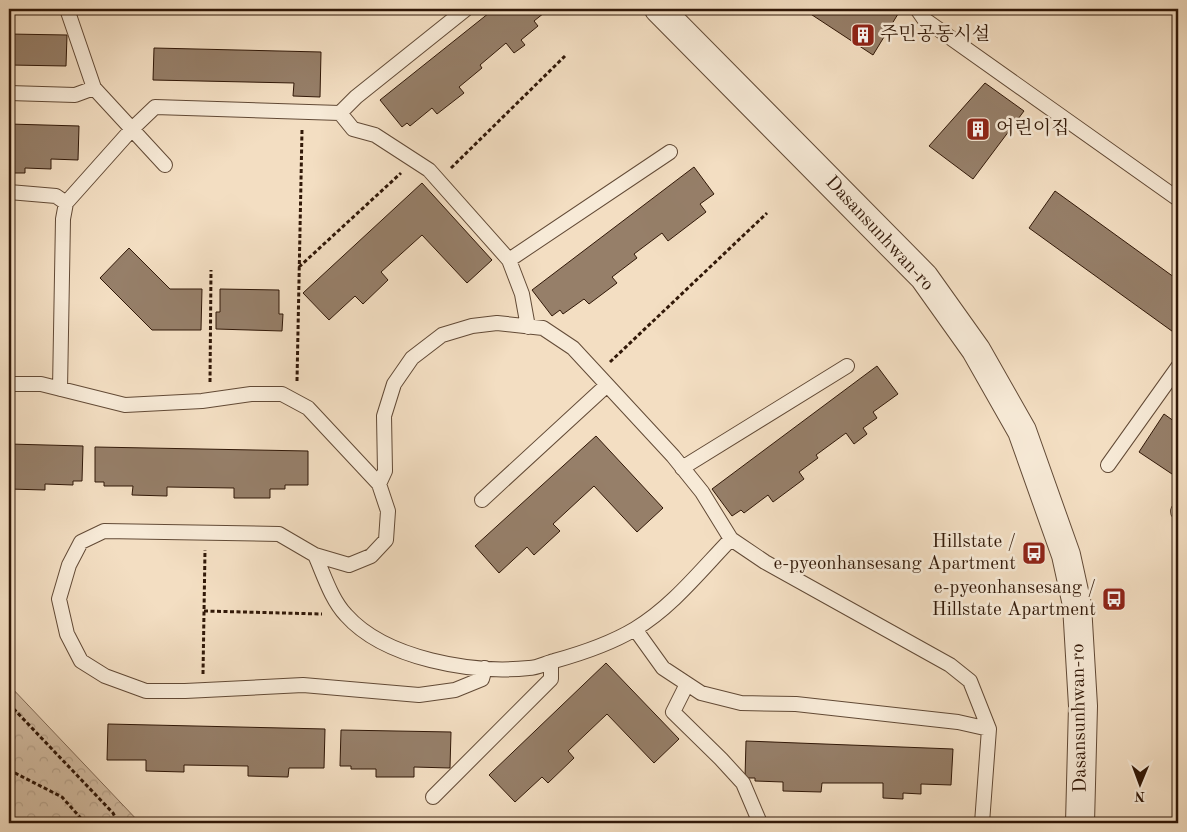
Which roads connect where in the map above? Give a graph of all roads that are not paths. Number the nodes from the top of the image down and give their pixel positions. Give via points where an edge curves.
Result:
1 (67, 9) edge
2 (466, 9) edge
3 (659, 9) edge
4 (917, 9) edge
5 (94, 88) junction
6 (9, 93) edge
7 (340, 113) junction
8 (132, 129) junction
9 (670, 152) dead end
10 (166, 166) dead end
11 (9, 192) edge
12 (1178, 199) edge
13 (66, 203) junction
14 (509, 260) junction
15 (528, 326) junction
16 (847, 366) dead end
17 (1178, 367) edge
18 (9, 384) edge
19 (607, 385) junction
20 (60, 389) junction
21 (1108, 465) dead end
22 (682, 468) junction
23 (379, 484) junction
24 (482, 500) dead end
25 (731, 539) junction
26 (315, 554) junction
27 (636, 629) junction
28 (551, 662) junction
29 (485, 668) junction
30 (687, 684) junction
31 (989, 729) junction
32 (433, 798) dead end
33 (760, 823) edge
34 (982, 823) edge
35 (1080, 823) edge

1 - 5 lane
2 - 7 lane
3 - 35 street, Dasansunhwan-ro via 924,277 976,350 1022,431 1066,556 1077,605 1083,706
4 - 12 lane via 924,19
5 - 6 lane via 76,95
5 - 8 lane
7 - 8 lane via 155,107
7 - 14 lane via 353,130 376,135 430,170
8 - 10 lane
8 - 13 lane
9 - 14 lane
11 - 13 lane via 56,196
13 - 20 lane
14 - 15 lane via 522,294
15 - 19 lane via 543,328 573,348
15 - 23 lane via 497,323 472,326 442,335 412,358 394,384 384,416 385,471
16 - 22 lane
17 - 21 lane
18 - 20 lane via 41,384
19 - 22 lane
19 - 24 lane
20 - 23 lane via 125,405 282,394 308,408
22 - 25 lane via 702,492
23 - 26 lane via 388,511 386,540 372,556 350,566
25 - 27 lane via 672,601
25 - 31 lane via 765,562 950,665 970,682
26 - 29 lane via 330,591 345,615 370,636 408,654 461,667
26 - 29 lane via 279,534 104,531 81,542 69,566 59,599 67,634 81,661 105,676 146,691 302,686 419,696 455,690 482,679
27 - 28 lane via 593,650
27 - 30 lane via 663,668
28 - 29 lane via 530,668
28 - 32 lane via 551,679
30 - 31 lane via 701,693 742,703 815,706 958,722
30 - 33 lane via 672,712 743,783
31 - 34 lane

